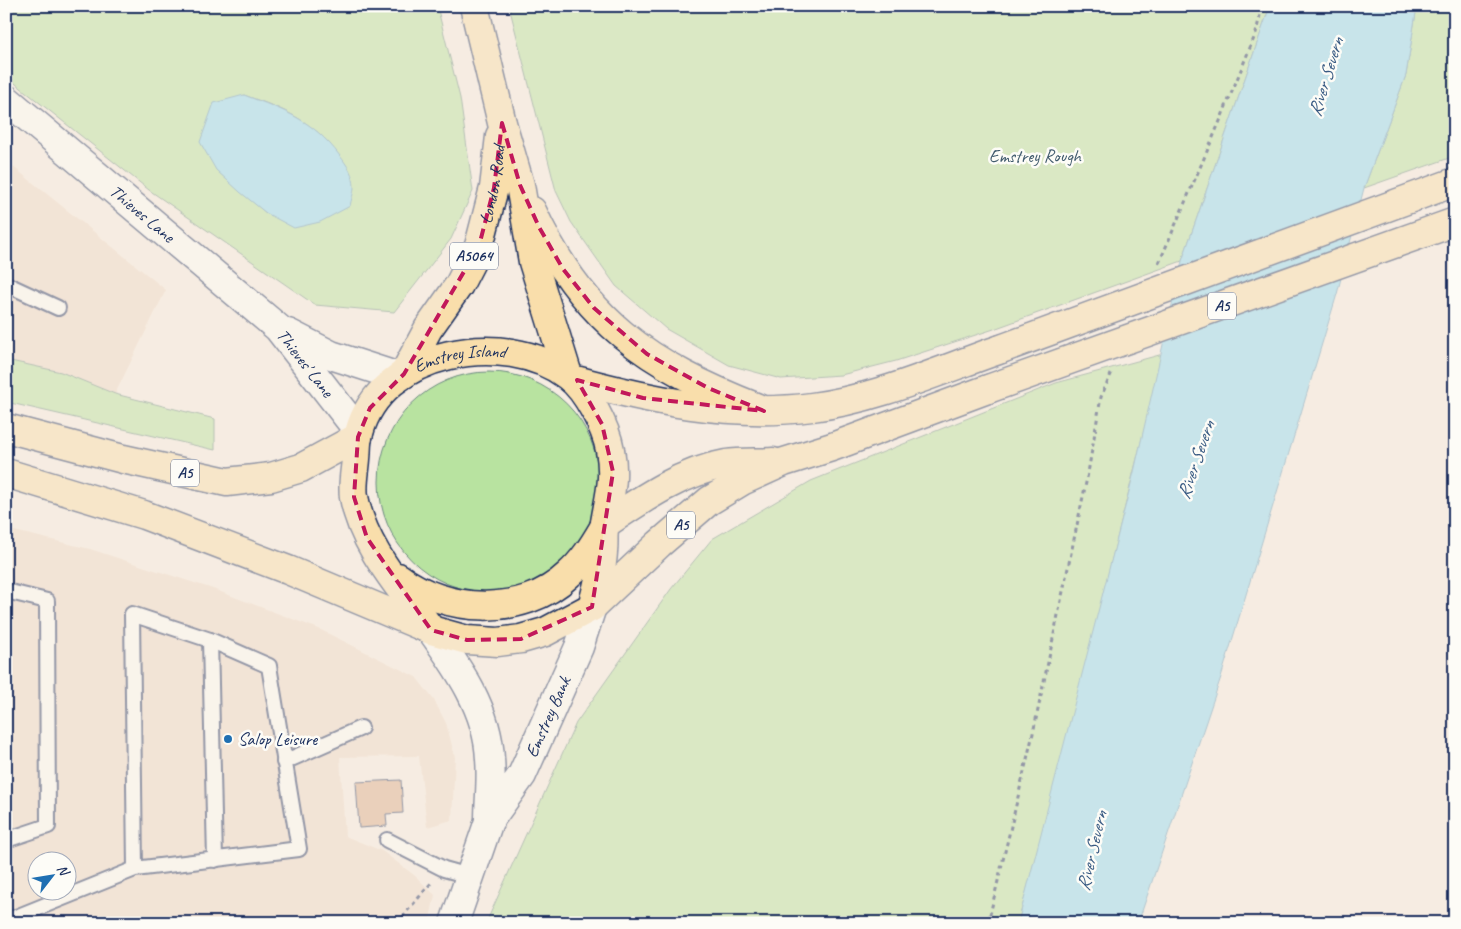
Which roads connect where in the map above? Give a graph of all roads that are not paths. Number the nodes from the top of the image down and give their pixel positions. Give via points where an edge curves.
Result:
1 (474, 6) edge
2 (6, 99) edge
3 (502, 123) junction
4 (1455, 182) edge
5 (520, 185) junction
6 (1455, 222) edge
7 (6, 284) edge
8 (58, 308) dead end
9 (278, 328) junction
10 (402, 376) junction
11 (570, 377) junction
12 (764, 411) junction
13 (6, 428) edge
14 (358, 434) junction
15 (784, 462) junction
16 (6, 473) edge
17 (604, 526) junction
18 (388, 569) junction
19 (6, 591) edge
20 (592, 607) junction
21 (432, 630) junction
22 (210, 640) junction
23 (361, 728) dead end
24 (284, 762) junction
25 (489, 821) junction
26 (6, 840) edge
27 (387, 840) dead end
28 (215, 860) junction
29 (135, 869) junction
30 (457, 873) junction
31 (6, 921) edge
32 (454, 923) edge

1 - 3 main road, London Road / A5064
2 - 9 main road, Thieves Lane
3 - 5 main road, London Road / A5064
3 - 10 main road, London Road / A5064 via 494,188 479,246 459,285 428,329
4 - 12 main road, A5, bridge via 874,393 814,407
5 - 11 main road, London Road / A5064 via 533,262
5 - 12 main road via 563,270 607,322 647,354 708,388
6 - 15 main road, A5, bridge
7 - 8 lane
9 - 10 main road, Thieves' Lane via 330,355
9 - 14 main road, Thieves' Lane
10 - 11 main road, Emstrey Island via 426,362 449,354 488,350 527,355
10 - 14 main road, Emstrey Island via 370,408
11 - 12 main road, A5 via 643,398 705,408
11 - 17 main road, Emstrey Island via 602,424 610,449 613,472 611,501
13 - 14 main road, A5 via 227,482 271,477 300,468
14 - 18 main road, Emstrey Island via 354,497 367,538
15 - 17 main road via 726,464 694,474 647,495
15 - 20 main road, A5 via 709,501
16 - 21 main road via 144,515
17 - 18 main road, Emstrey Island via 588,554 567,576 542,593 512,604 451,603 422,592
17 - 20 main road, Emstrey Island via 601,570
18 - 21 main road, Emstrey Island
19 - 26 lane via 47,601 48,826
20 - 21 main road via 554,628 521,639 498,642 467,640
20 - 25 main road, Emstrey Bank via 579,646 522,775
21 - 25 main road, Emstrey Bank via 471,692 485,724 490,757
22 - 24 lane via 269,666
22 - 28 lane
22 - 29 lane via 132,614
23 - 24 lane
24 - 28 lane via 300,848
25 - 30 main road, Emstrey Bank
27 - 30 lane
28 - 29 lane
29 - 31 lane
30 - 32 main road, Emstrey Bank

